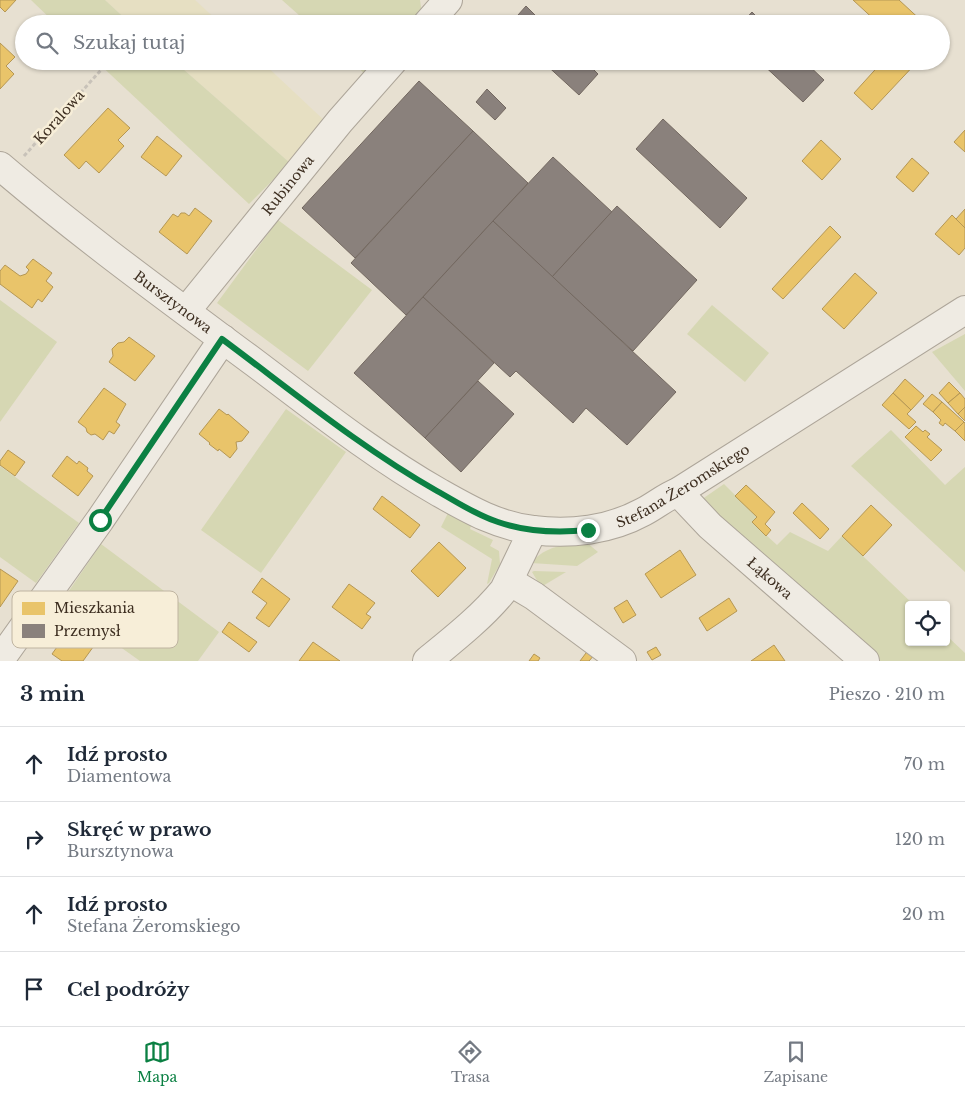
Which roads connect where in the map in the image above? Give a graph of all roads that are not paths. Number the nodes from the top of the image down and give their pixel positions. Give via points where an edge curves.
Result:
1 (385, 70) edge
2 (3, 175) edge
3 (965, 310) edge
4 (186, 311) junction
5 (222, 339) junction
6 (678, 492) junction
7 (533, 530) junction
8 (509, 581) junction
9 (49, 591) edge
10 (12, 643) edge
11 (0, 660) edge
12 (427, 661) edge
13 (622, 661) edge
14 (865, 661) edge

1 - 4 street, Rubinowa
2 - 4 street, Bursztynowa
3 - 6 street, Stefana Żeromskiego
4 - 5 street, Bursztynowa
5 - 7 street, Bursztynowa via 362,443 418,480 485,517
5 - 9 street
6 - 7 street, Stefana Żeromskiego via 626,520 605,527 571,532
6 - 14 street, Łąkowa via 710,526
7 - 8 street
8 - 12 street via 486,611
8 - 13 street
10 - 11 street

